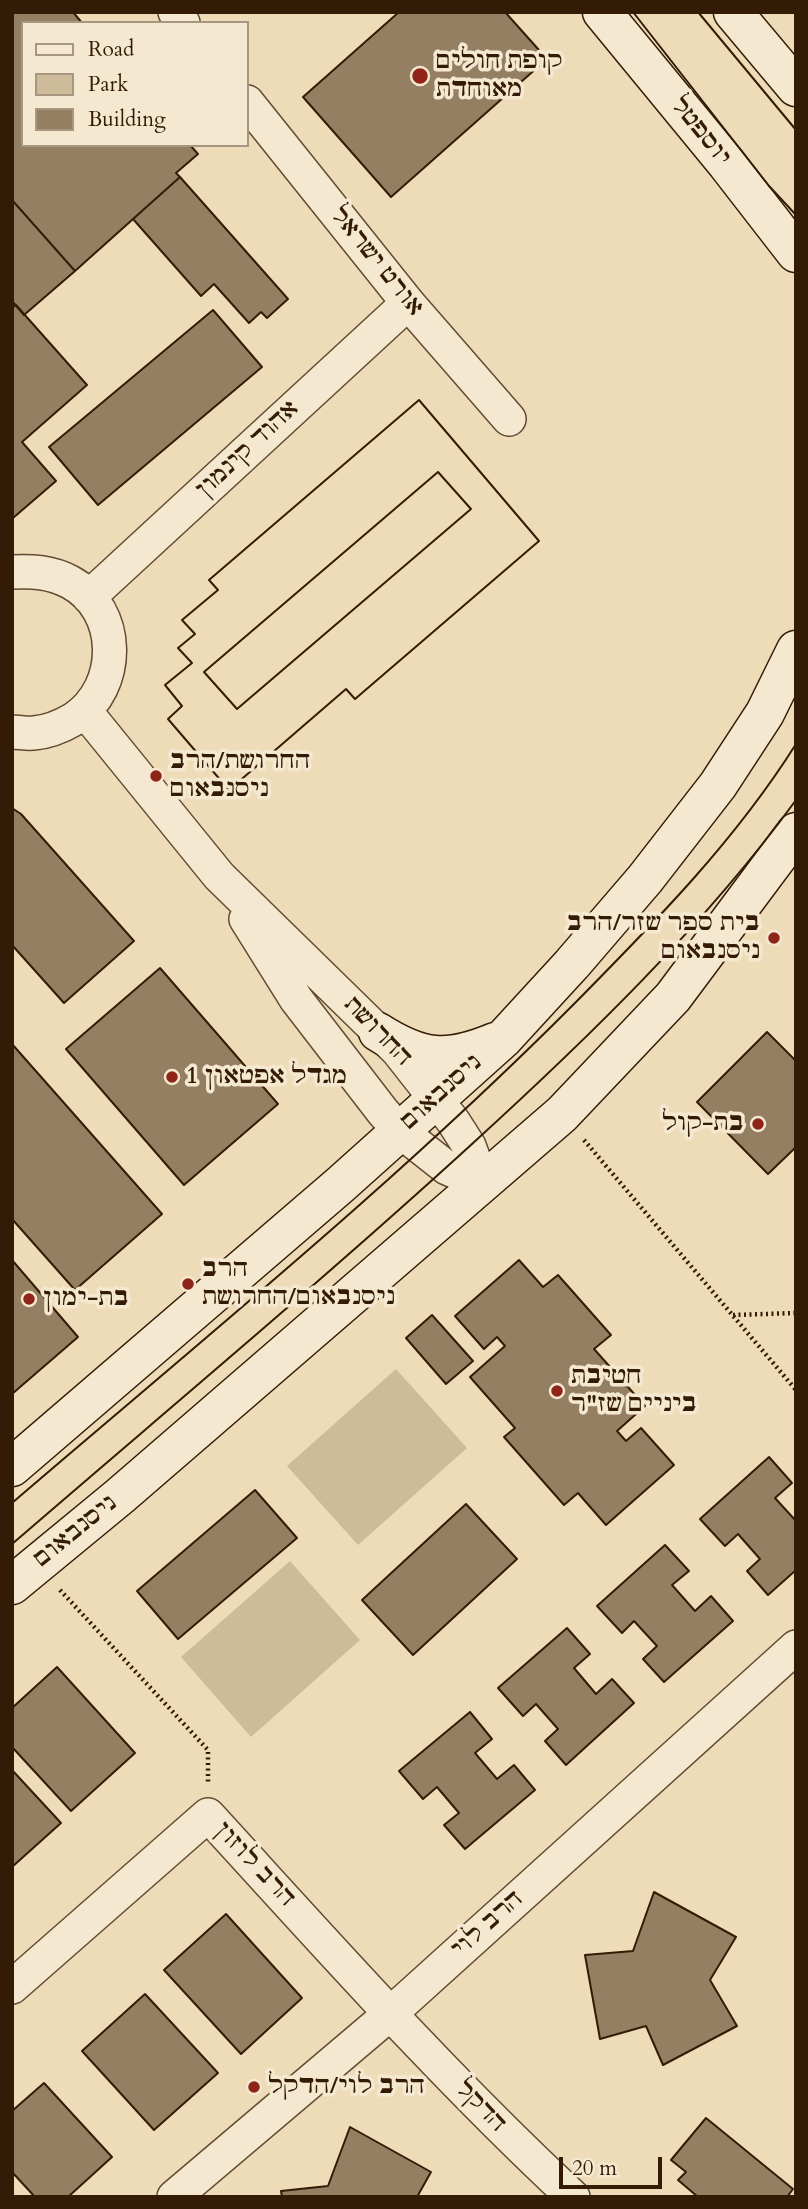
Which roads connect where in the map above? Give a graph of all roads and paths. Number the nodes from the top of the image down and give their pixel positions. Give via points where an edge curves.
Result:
1 (602, 12) edge
2 (733, 12) edge
3 (796, 87) edge
4 (248, 103) edge
5 (796, 253) edge
6 (408, 303) junction
7 (509, 419) dead end
8 (12, 572) edge
9 (89, 597) junction
10 (796, 650) edge
11 (85, 712) junction
12 (12, 732) edge
13 (796, 832) edge
14 (219, 876) junction
15 (378, 1032) junction
16 (504, 1038) junction
17 (437, 1098) junction
18 (562, 1114) junction
19 (400, 1131) junction
20 (483, 1184) junction
21 (796, 1313) edge
22 (732, 1315) junction
23 (796, 1390) edge
24 (12, 1467) edge
25 (24, 1574) edge
26 (796, 1647) edge
27 (208, 1750) dead end
28 (12, 1987) edge
29 (391, 2013) junction
30 (174, 2197) edge
31 (573, 2197) edge

1 - 5 main road, יוספטל
2 - 3 main road
4 - 6 street, אורט ישראל
6 - 7 street, אורט ישראל
6 - 9 street, אהוד קינמון
8 - 9 street via 53,575
9 - 11 street via 103,618 110,643 109,668 100,692
10 - 16 main road, ניסנבאום via 765,713 718,785 645,880
11 - 12 street via 62,727
11 - 14 street, החרושת
13 - 18 main road, ניסנבאום via 673,997
14 - 15 street, החרושת
14 - 19 street, החרושת via 296,999
15 - 16 main road via 400,1046 443,1056
15 - 17 street, החרושת
16 - 17 main road, ניסנבאום
17 - 19 main road, ניסנבאום
17 - 20 street, החרושת via 469,1146
18 - 20 main road, ניסנבאום
18 - 22 path
19 - 20 street, החרושת via 447,1168
19 - 24 main road, ניסנבאום
20 - 25 main road, ניסנבאום
21 - 22 path
22 - 23 path
25 - 27 path
26 - 29 street, הרב לוי
28 - 29 street, הרב לוזון via 208,1815
29 - 30 street, הרב לוי
29 - 31 street, הדקל

